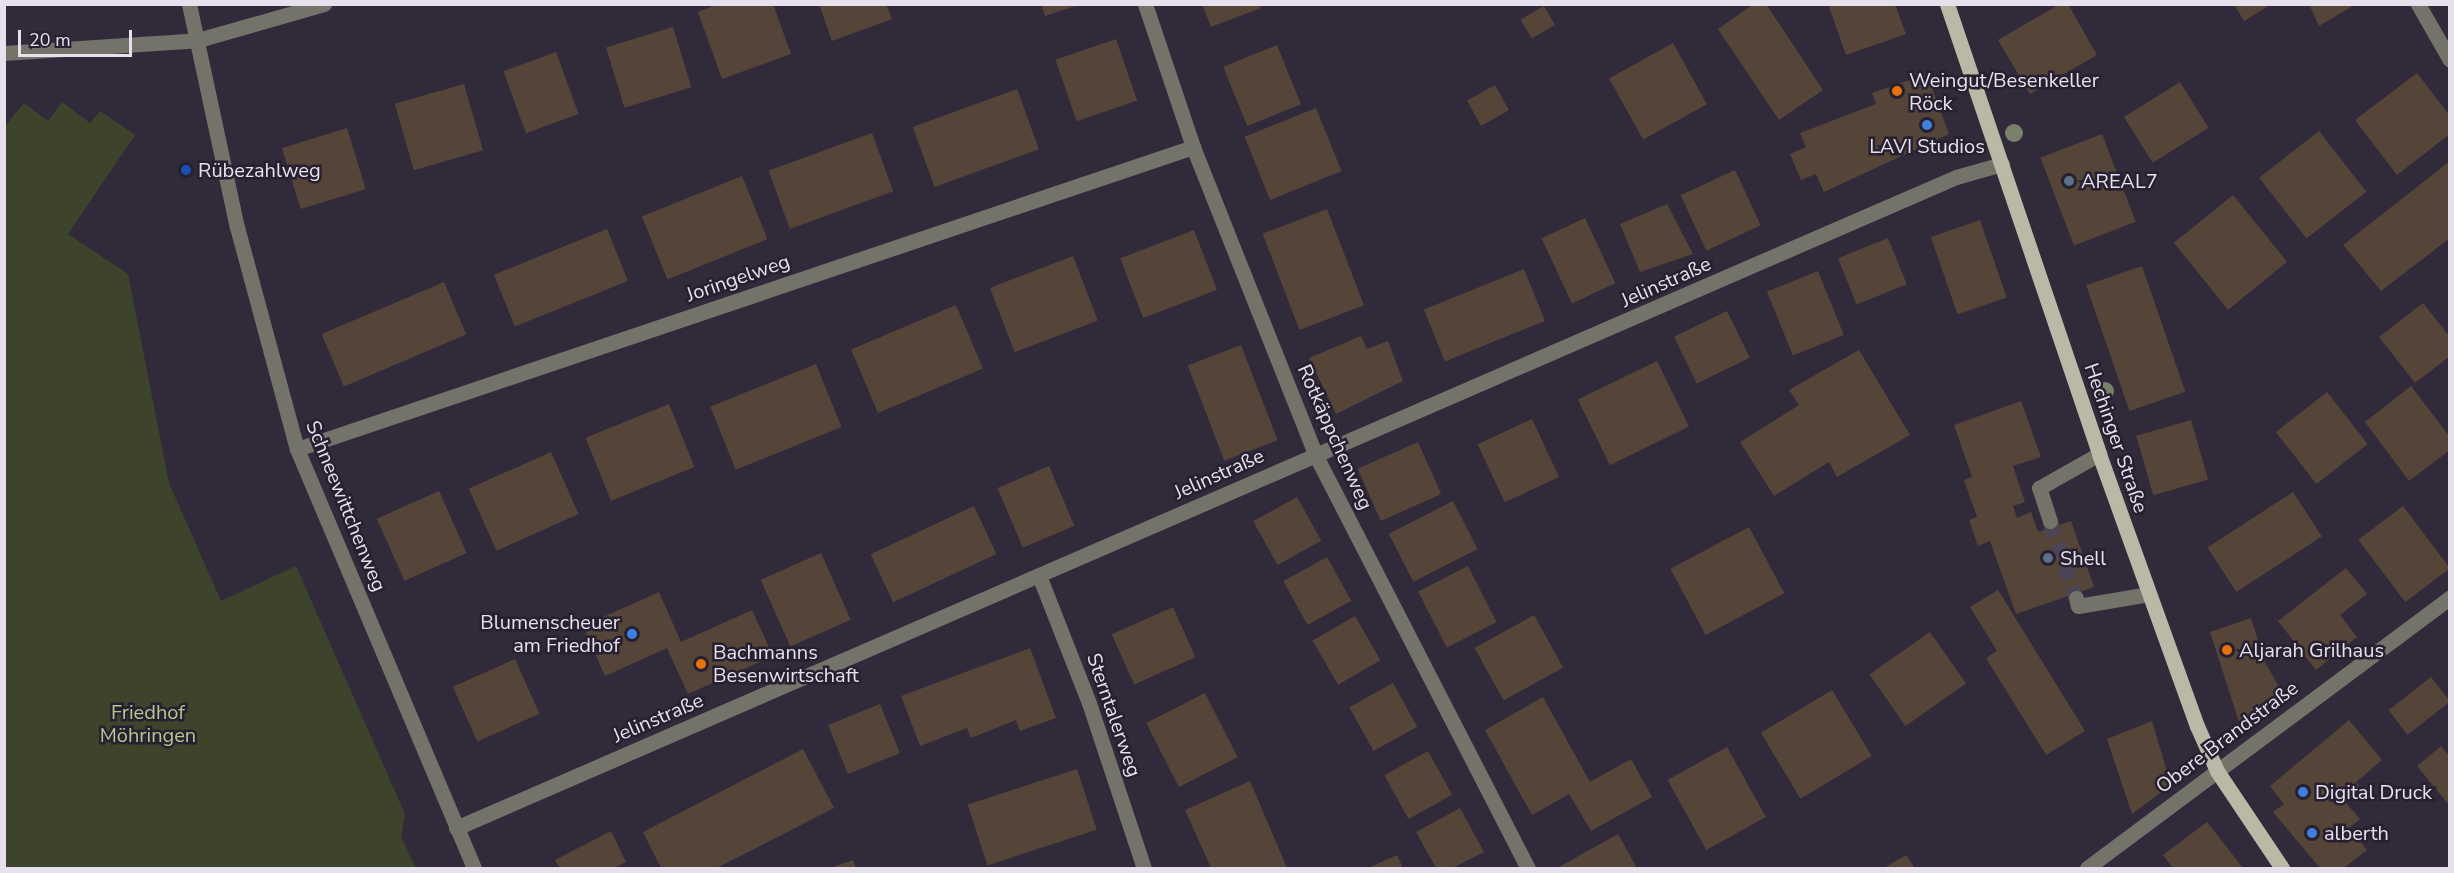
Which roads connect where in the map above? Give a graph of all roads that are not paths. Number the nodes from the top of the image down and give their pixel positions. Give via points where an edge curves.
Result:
1 (189, 4) edge
2 (324, 4) edge
3 (1144, 4) edge
4 (1947, 4) edge
5 (2418, 4) edge
6 (198, 40) junction
7 (4, 53) edge
8 (2450, 60) edge
9 (1192, 147) junction
10 (2002, 164) junction
11 (297, 449) junction
12 (1315, 454) junction
13 (2099, 454) junction
14 (2050, 521) tunnel mouth
15 (1040, 578) junction
16 (2150, 594) junction
17 (2450, 597) edge
18 (2076, 598) dead end
19 (2217, 771) junction
20 (456, 828) junction
21 (474, 868) edge
22 (1144, 868) edge
23 (1528, 868) edge
24 (2087, 868) edge
25 (2282, 868) edge

1 - 6 street, Schneewittchenweg
2 - 6 street
3 - 9 street, Rotkäppchenweg
4 - 10 main road, Hechinger Straße
5 - 8 street
6 - 7 street
6 - 11 street, Schneewittchenweg via 237,227
9 - 11 street, Joringelweg
9 - 12 street, Rotkäppchenweg
10 - 12 street, Jelinstraße via 1956,177
10 - 13 main road, Hechinger Straße
11 - 20 street, Schneewittchenweg
12 - 15 street, Jelinstraße
12 - 23 street, Rotkäppchenweg
13 - 14 street via 2039,488
13 - 16 main road, Hechinger Straße
15 - 20 street, Jelinstraße
15 - 22 street, Sterntalerweg via 1089,703
16 - 18 street via 2078,606
16 - 19 main road, Hechinger Straße
17 - 19 street, Obere Brandstraße
19 - 24 street, Obere Brandstraße
19 - 25 main road, Hechinger Straße
20 - 21 street, Schneewittchenweg

